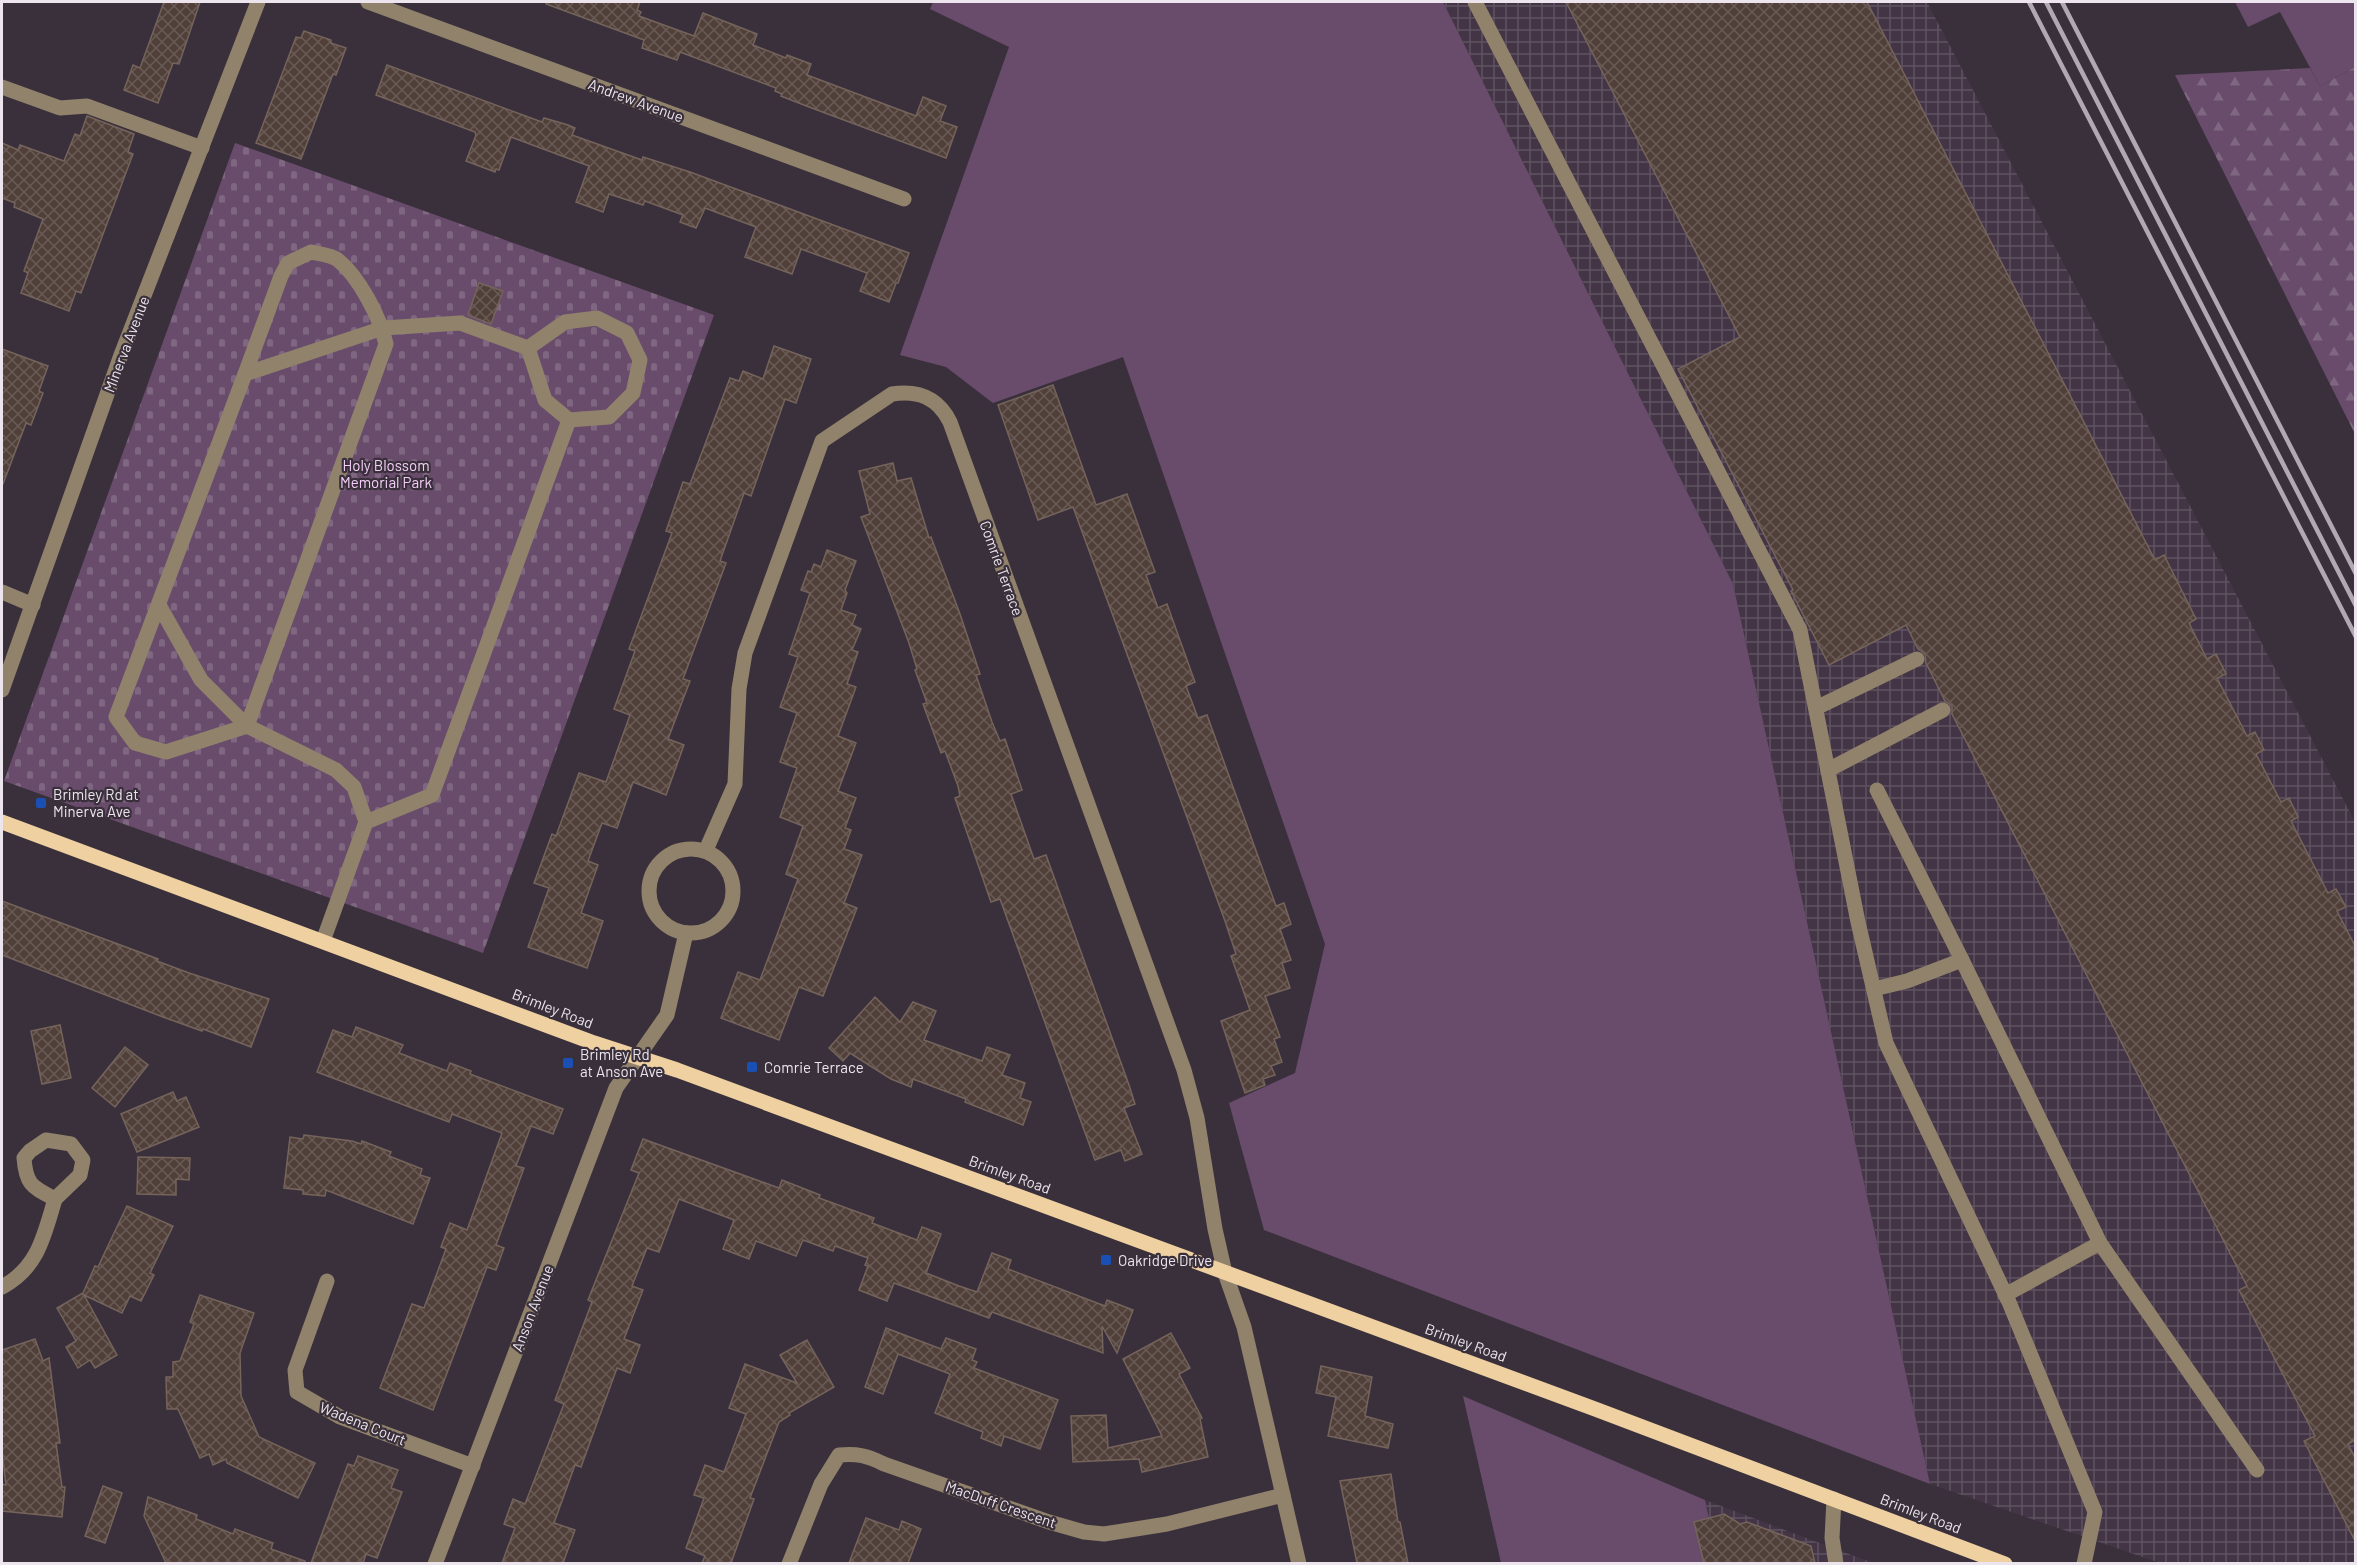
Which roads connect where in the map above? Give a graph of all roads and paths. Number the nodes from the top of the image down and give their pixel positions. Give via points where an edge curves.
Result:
1 (258, 2) edge
2 (368, 2) edge
3 (1475, 2) edge
4 (2, 87) edge
5 (202, 148) junction
6 (904, 199) dead end
7 (383, 328) junction
8 (528, 348) junction
9 (245, 374) junction
10 (569, 420) junction
11 (2, 592) edge
12 (33, 605) junction
13 (159, 605) junction
14 (1917, 659) dead end
15 (2, 690) edge
16 (1816, 708) junction
17 (1943, 710) dead end
18 (247, 726) junction
19 (1828, 770) junction
20 (1877, 790) dead end
21 (2, 822) edge
22 (366, 822) junction
23 (706, 850) junction
24 (686, 933) junction
25 (323, 941) junction
26 (1962, 960) junction
27 (1874, 989) junction
28 (638, 1057) junction
29 (55, 1199) dead end
30 (2100, 1243) junction
31 (1225, 1273) junction
32 (327, 1281) dead end
33 (2, 1287) edge
34 (2005, 1295) junction
35 (473, 1466) junction
36 (2258, 1470) dead end
37 (1283, 1495) junction
38 (1833, 1499) junction
39 (435, 1563) edge
40 (789, 1563) edge
41 (1299, 1563) edge
42 (1836, 1563) edge
43 (2005, 1563) edge
44 (2084, 1563) edge

1 - 5 street, Minerva Avenue
2 - 6 street, Andrew Avenue
3 - 16 street via 1800,630
4 - 5 street via 60,108 87,106
5 - 12 street, Minerva Avenue via 121,355
7 - 8 street via 460,323
7 - 9 street
7 - 9 street via 355,279 336,258 311,252 288,263
7 - 18 street via 387,344
8 - 10 street via 545,399
8 - 10 street via 565,322 597,318 627,333 639,360 633,393 609,417
9 - 13 street
10 - 22 street via 432,795
11 - 12 street
12 - 15 street, Minerva Avenue
13 - 18 street via 201,680
13 - 18 street via 116,717 135,743 166,752
14 - 16 street
16 - 19 street
17 - 19 street
18 - 22 street via 336,771 354,787
19 - 27 street
20 - 26 street
21 - 25 main road, Brimley Road
22 - 25 street
23 - 24 street via 729,870 732,900 726,915 715,926
23 - 24 street via 674,851 652,873 648,889 650,905 658,918 671,929
23 - 31 street, Comrie Terrace via 735,784 738,689 745,654 822,441 892,394 924,395 940,406 950,422 1184,1070 1197,1118
24 - 28 street via 667,1015
25 - 28 main road, Brimley Road
26 - 27 street
26 - 30 street
27 - 34 street via 1886,1044
28 - 31 main road, Brimley Road
28 - 35 street, Anson Avenue via 616,1088
29 - 33 street via 40,1247 28,1268
30 - 34 street
30 - 36 street
31 - 37 street via 1244,1327
31 - 38 main road, Brimley Road
32 - 35 street, Wadena Court via 295,1370 297,1392 340,1417
34 - 44 street via 2095,1512
35 - 39 street, Anson Avenue
37 - 40 street, MacDuff Crescent via 1167,1524 1104,1534 1049,1521 853,1453 839,1455 821,1484
37 - 41 street
38 - 42 street
38 - 43 main road, Brimley Road

